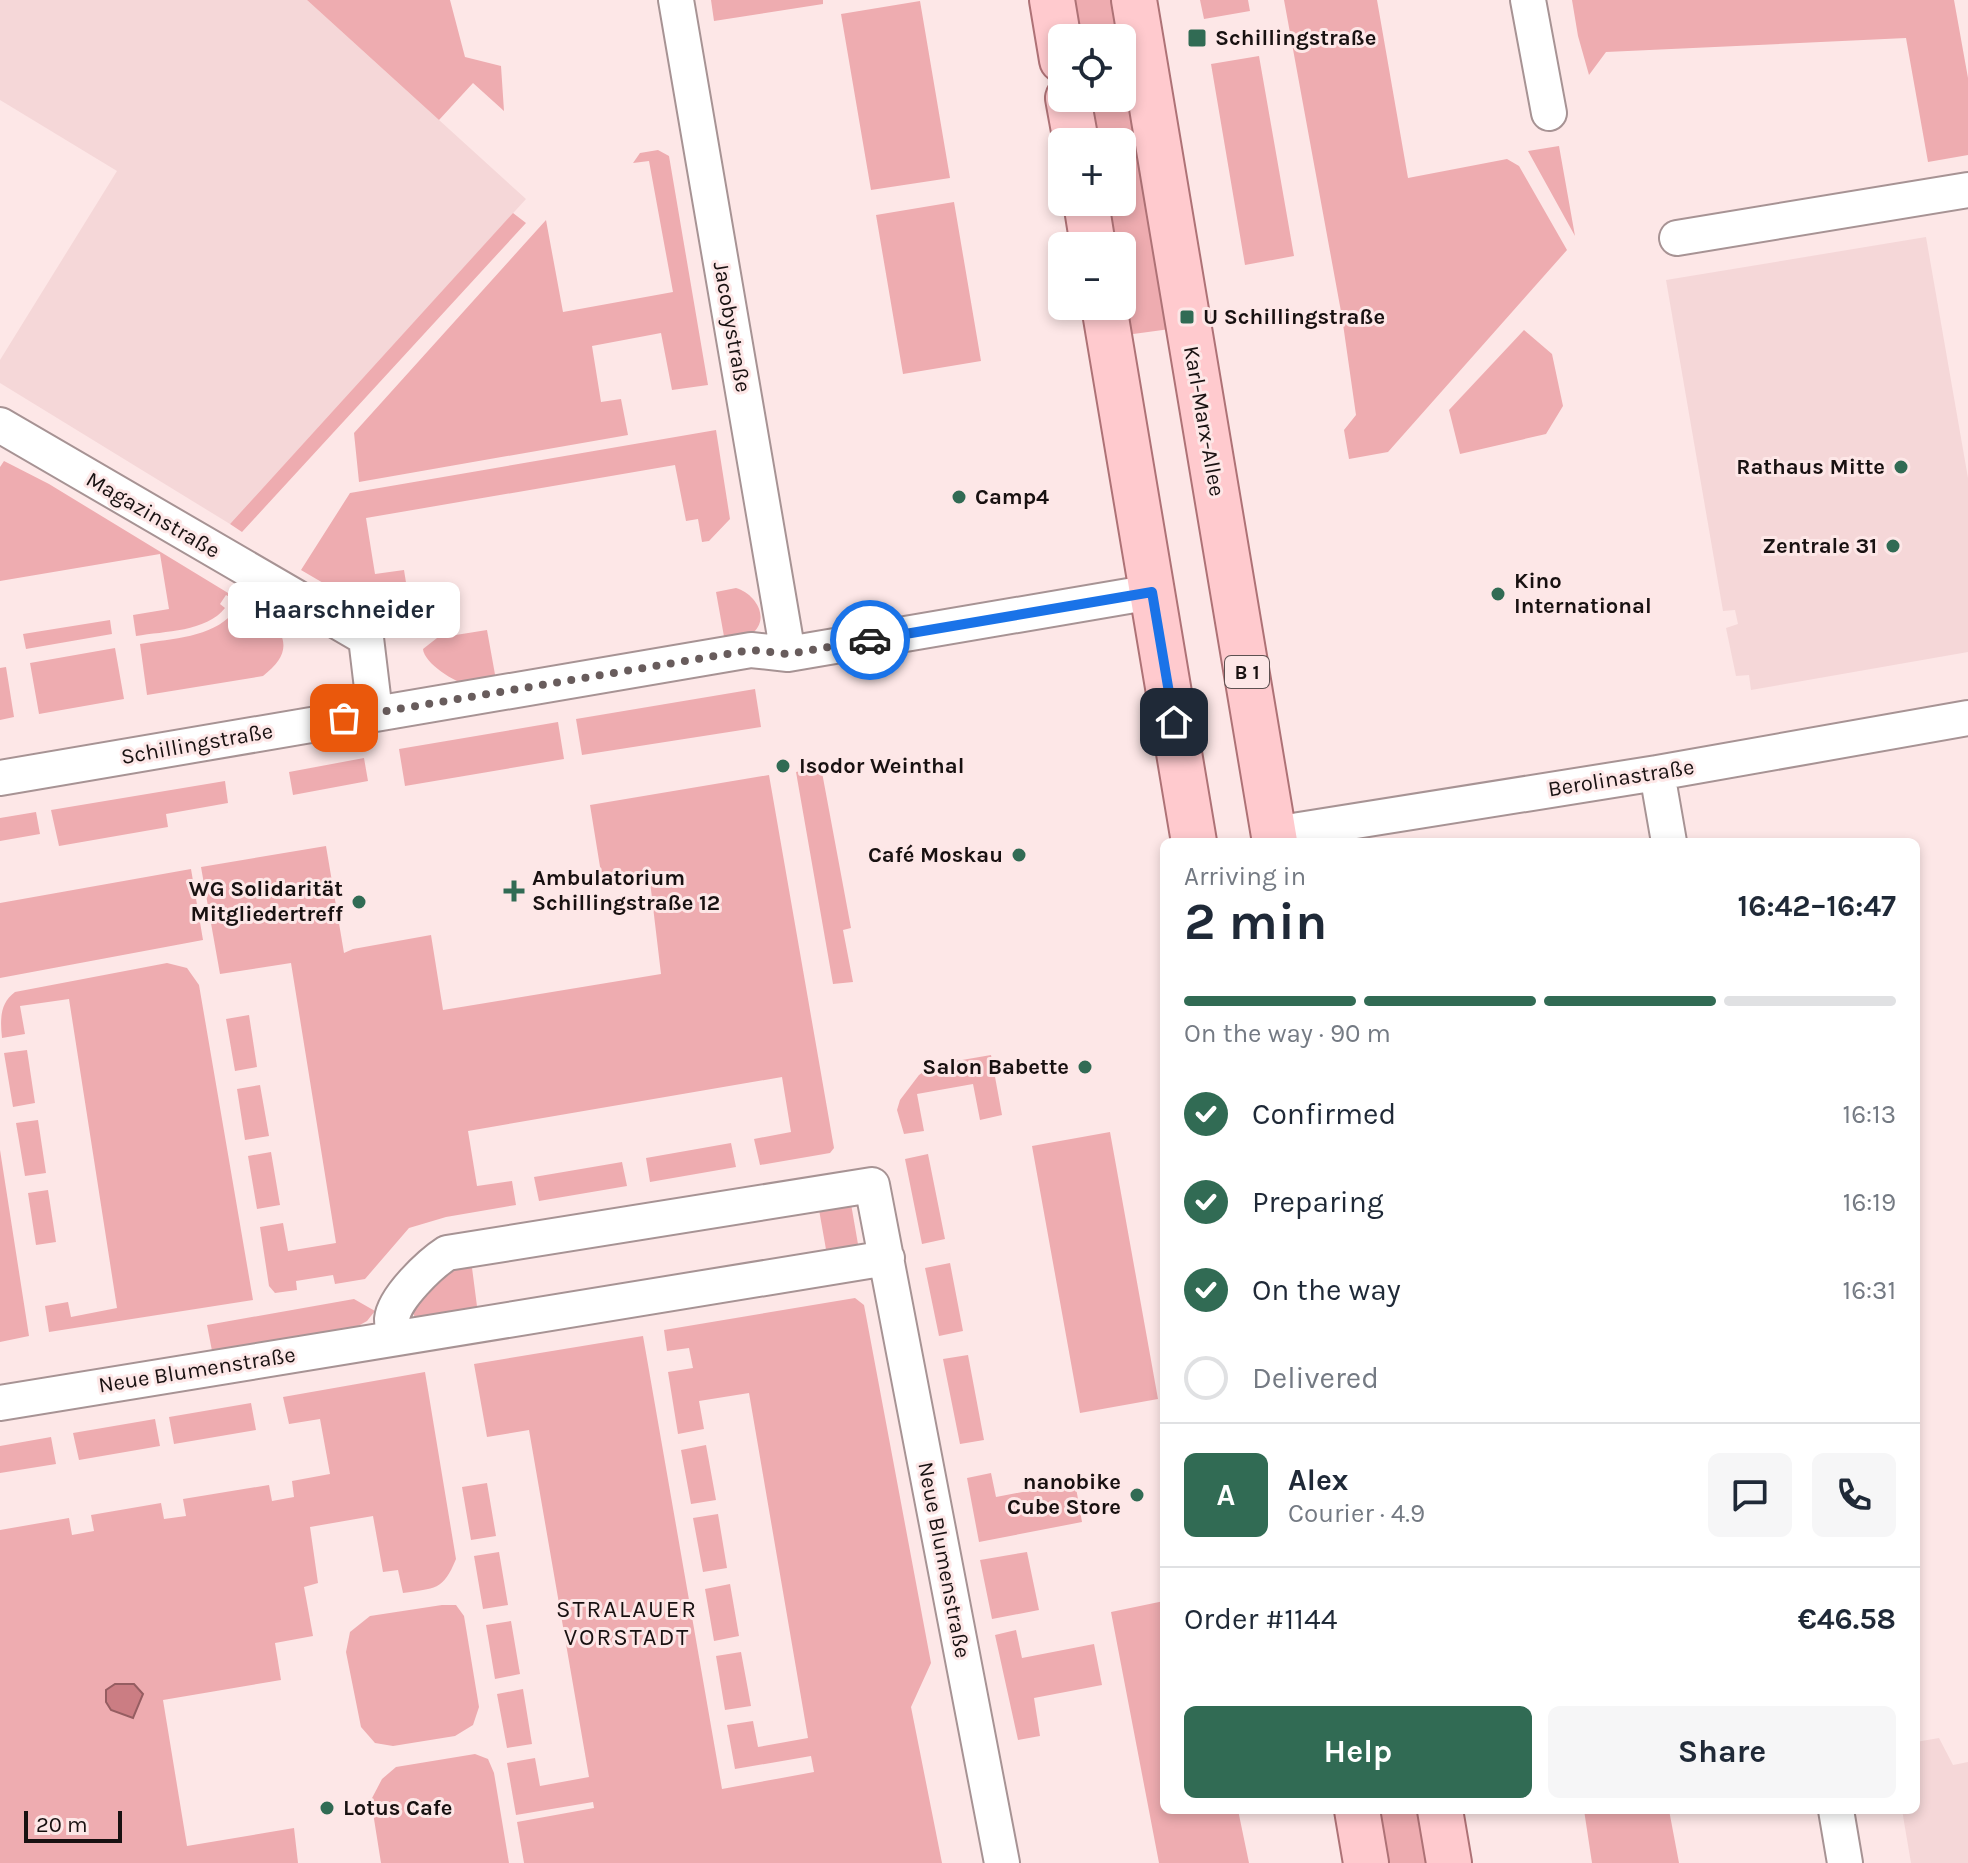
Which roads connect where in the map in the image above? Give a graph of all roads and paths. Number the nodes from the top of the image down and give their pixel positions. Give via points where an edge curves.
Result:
1 (676, 0) edge
2 (1052, 0) edge
3 (1134, 0) edge
4 (1528, 0) edge
5 (1056, 24) edge
6 (1549, 113) dead end
7 (1968, 190) edge
8 (1677, 238) dead end
9 (1106, 320) edge
10 (0, 425) edge
11 (1152, 592) junction
12 (788, 654) junction
13 (375, 713) junction
14 (1968, 718) edge
15 (1657, 773) junction
16 (0, 778) edge
17 (1193, 838) edge
18 (1275, 838) edge
19 (1668, 838) edge
20 (887, 1258) junction
21 (395, 1338) junction
22 (0, 1403) edge
23 (1358, 1814) edge
24 (1441, 1814) edge
25 (1837, 1814) edge
26 (1002, 1863) edge
27 (1366, 1863) edge
28 (1449, 1863) edge
29 (1845, 1863) edge

1 - 12 street, Jacobystraße
2 - 5 main road
3 - 18 main road, Karl-Marx-Allee / B 1
4 - 6 street
7 - 8 street
9 - 11 main road
10 - 13 street, Magazinstraße via 366,638
11 - 12 street, Schillingstraße
11 - 17 main road
12 - 13 street, Schillingstraße via 751,650
13 - 16 street, Schillingstraße
14 - 15 street, Berolinastraße
15 - 18 street, Berolinastraße
15 - 19 street
20 - 21 street, Neue Blumenstraße
20 - 21 street, Neue Blumenstraße via 872,1185 447,1253 416,1278 392,1317
20 - 26 street, Neue Blumenstraße
21 - 22 street, Neue Blumenstraße
23 - 27 main road
24 - 28 main road
25 - 29 street

